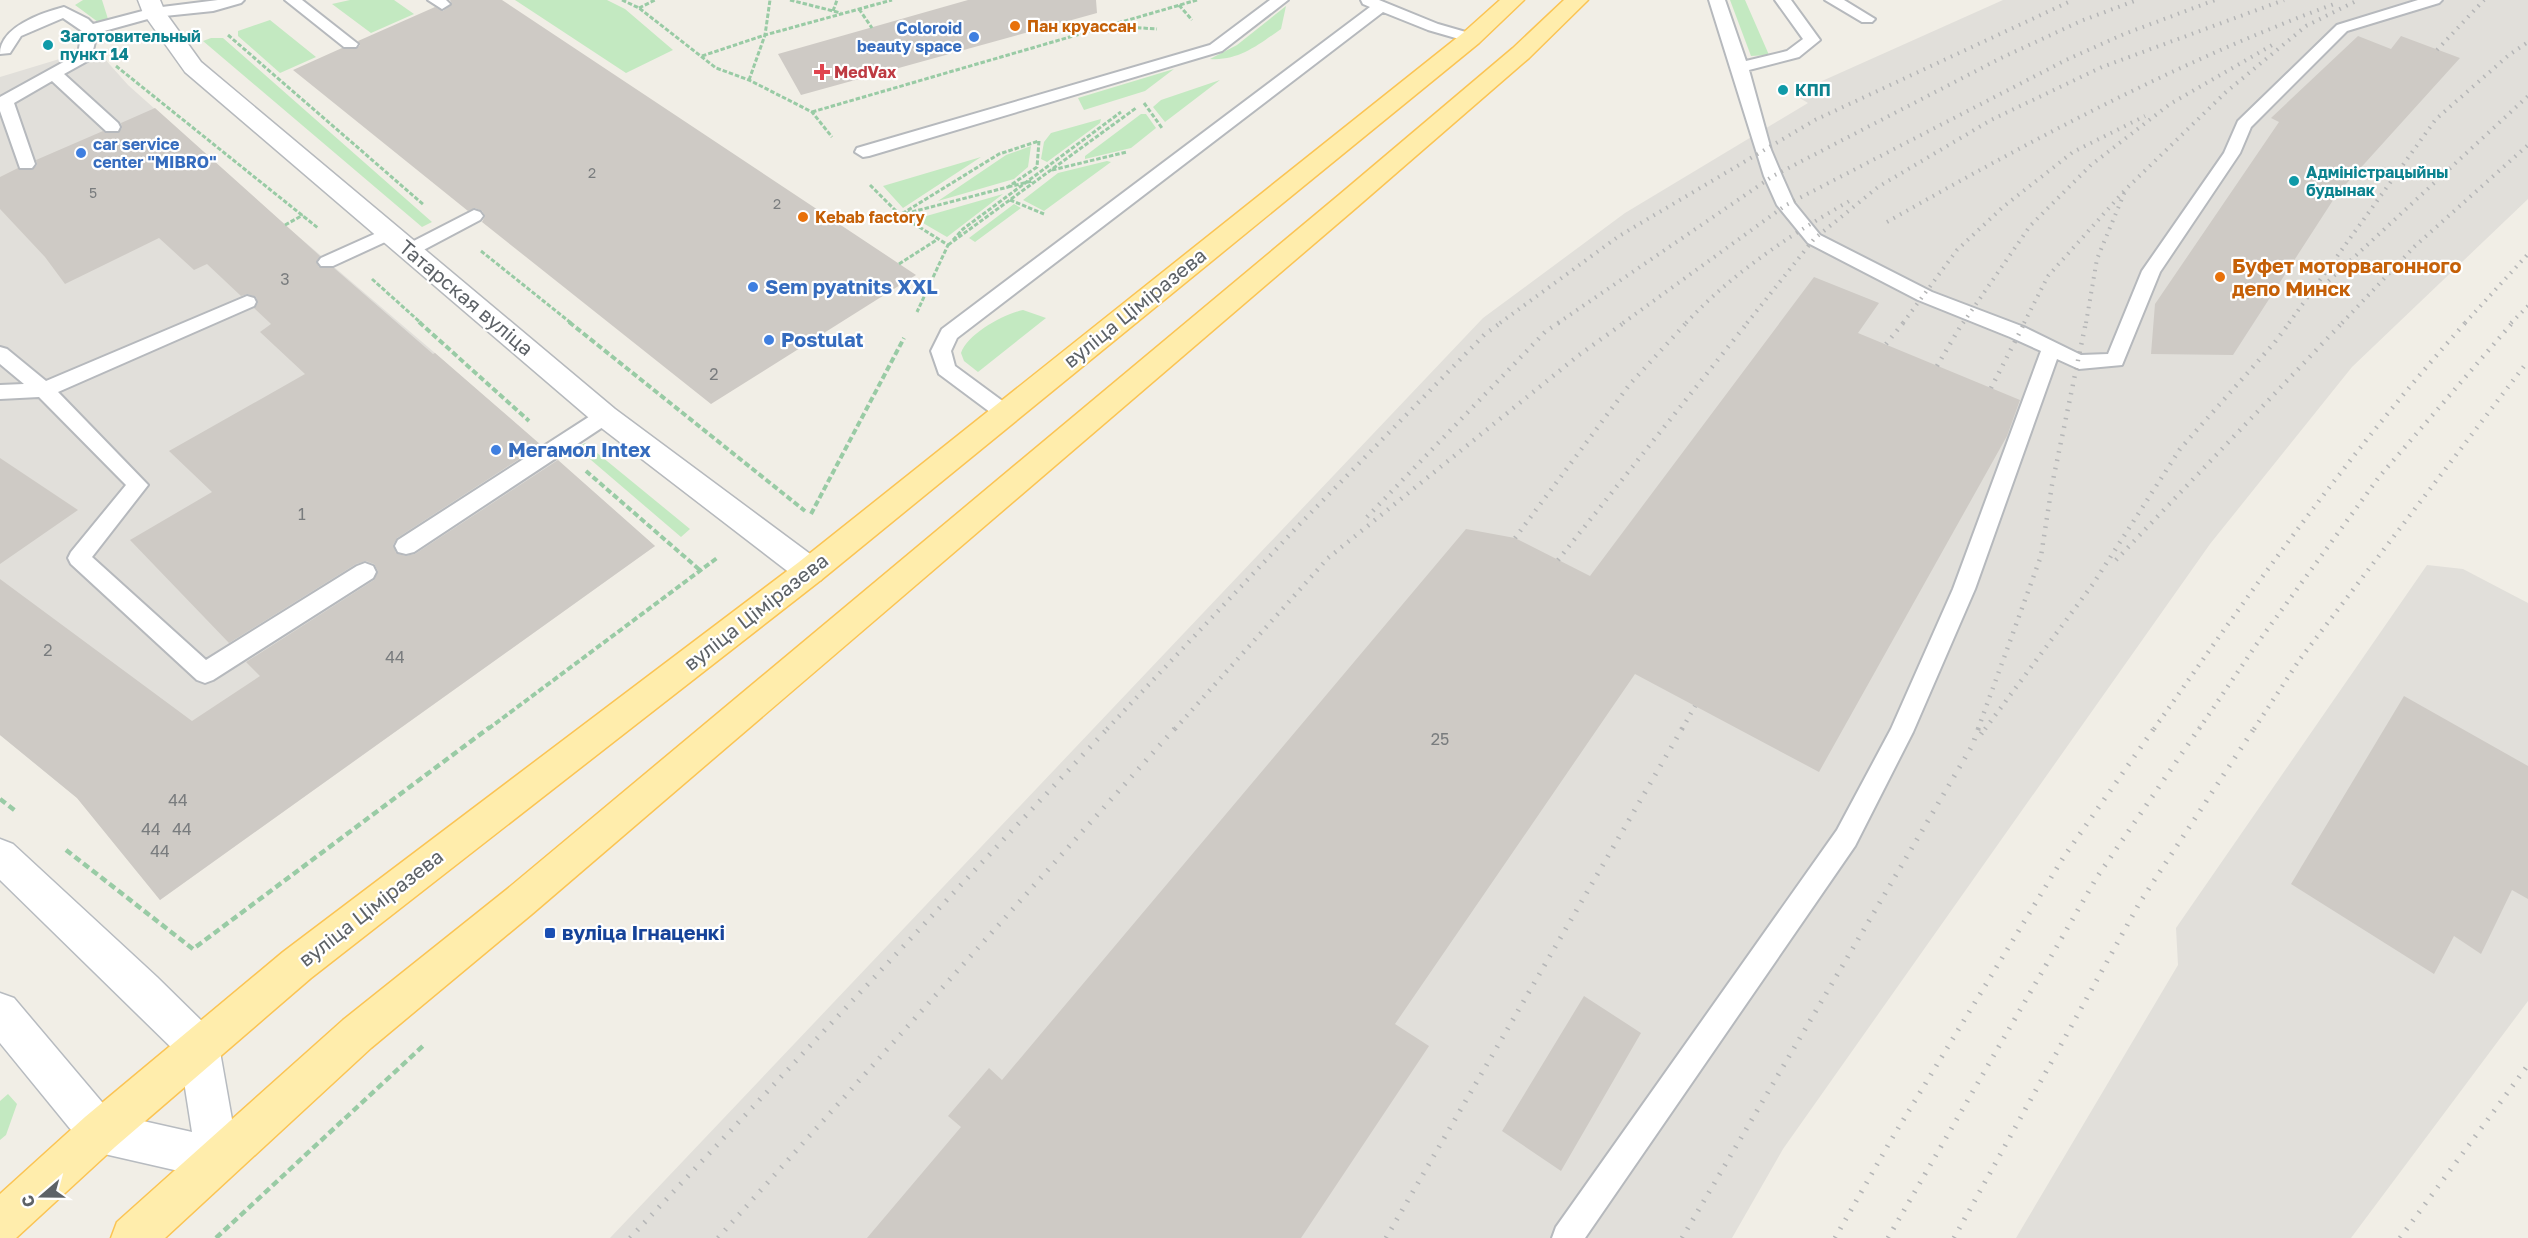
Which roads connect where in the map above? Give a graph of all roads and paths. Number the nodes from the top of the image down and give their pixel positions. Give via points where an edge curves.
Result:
1 (236, 0) edge
2 (293, 0) edge
3 (622, 0) edge
4 (654, 0) edge
5 (770, 0) edge
6 (790, 0) edge
7 (837, 0) edge
8 (892, 0) edge
9 (1197, 0) edge
10 (1280, 0) edge
11 (1513, 0) edge
12 (1577, 0) edge
13 (1717, 0) edge
14 (1783, 0) edge
15 (1833, 0) edge
16 (2434, 0) edge
17 (1373, 3) edge
18 (151, 6) edge
19 (639, 8) junction
20 (859, 9) junction
21 (833, 11) junction
22 (844, 13) junction
23 (1867, 19) dead end
24 (113, 22) junction
25 (1107, 26) junction
26 (872, 28) dead end
27 (1164, 29) dead end
28 (90, 30) junction
29 (222, 30) dead end
30 (765, 36) junction
31 (1471, 38) junction
32 (350, 44) dead end
33 (4, 50) dead end
34 (702, 57) junction
35 (1740, 67) junction
36 (53, 73) junction
37 (749, 80) junction
38 (1128, 107) dead end
39 (812, 112) junction
40 (112, 127) dead end
41 (1155, 133) dead end
42 (834, 140) dead end
43 (863, 152) dead end
44 (1123, 157) dead end
45 (26, 164) dead end
46 (1052, 170) junction
47 (864, 177) dead end
48 (1035, 181) junction
49 (1024, 184) junction
50 (1007, 188) junction
51 (1010, 200) junction
52 (1051, 209) dead end
53 (303, 215) junction
54 (900, 215) junction
55 (474, 216) dead end
56 (285, 225) dead end
57 (451, 228) junction
58 (938, 239) junction
59 (399, 242) junction
60 (948, 245) junction
61 (346, 253) junction
62 (327, 262) dead end
63 (899, 264) dead end
64 (247, 302) dead end
65 (916, 314) dead end
66 (906, 333) dead end
67 (2051, 349) junction
68 (0, 354) edge
69 (44, 390) junction
70 (0, 392) edge
71 (1005, 413) junction
72 (605, 416) junction
73 (558, 447) junction
74 (406, 546) dead end
75 (717, 558) dead end
76 (701, 571) junction
77 (810, 571) junction
78 (365, 572) dead end
79 (0, 799) edge
80 (18, 813) dead end
81 (64, 849) dead end
82 (0, 856) edge
83 (0, 1012) edge
84 (199, 1046) junction
85 (100, 1132) junction
86 (218, 1159) junction
87 (0, 1223) edge
88 (133, 1238) edge
89 (1567, 1238) edge

1 - 18 lane via 213,6
2 - 32 lane
3 - 19 path
4 - 19 path
5 - 30 path
6 - 21 path
7 - 21 path
8 - 20 path
9 - 25 path
10 - 43 lane via 1216,48
11 - 31 main road, вуліца Ціміразева
12 - 86 main road via 1445,119 519,902 357,1034
13 - 35 lane
14 - 35 lane via 1812,40 1793,54
15 - 23 lane
16 - 67 lane via 2342,28 2244,125 2232,153 2151,271 2115,360 2079,362
17 - 31 lane
17 - 71 lane via 949,334 940,351 946,369
18 - 24 lane
18 - 59 street, Татарская вуліца via 193,67
19 - 34 path
20 - 22 path
20 - 26 path
21 - 22 path
22 - 30 path
24 - 28 lane
24 - 53 path via 119,57 111,62
25 - 27 path
25 - 39 path
28 - 33 lane via 64,12 15,33
28 - 36 lane via 85,56
29 - 57 path
30 - 34 path
30 - 37 path
31 - 71 main road, вуліца Ціміразева
34 - 37 path via 716,68
35 - 67 lane via 1773,176 1786,205 1814,239 1925,296
36 - 40 lane
36 - 45 lane via 5,101
37 - 39 path
38 - 49 path
39 - 42 path
41 - 46 path via 1163,127 1143,102
44 - 46 path via 1131,151
46 - 48 path
47 - 54 path
48 - 49 path
48 - 51 path
49 - 50 path
49 - 60 path via 963,229
50 - 54 path
50 - 54 path via 1036,167 1039,141 999,154
51 - 52 path via 1042,215
51 - 60 path
53 - 56 path
53 - 61 path
54 - 58 path
55 - 57 lane
57 - 59 lane
57 - 66 path via 810,515
58 - 60 path
58 - 63 path
59 - 61 lane
59 - 72 street, Татарская вуліца
60 - 65 path
61 - 62 lane
61 - 73 path
64 - 69 lane
67 - 89 lane via 1964,590 1901,732 1846,838
68 - 69 lane
69 - 70 lane
69 - 78 lane via 138,485 79,558 205,674
71 - 77 main road, вуліца Ціміразева
72 - 73 lane
72 - 77 street, Татарская вуліца
73 - 74 lane
73 - 76 path
75 - 76 path
76 - 81 path via 193,949
77 - 84 main road, вуліца Ціміразева via 297,964
79 - 80 path
82 - 84 street
83 - 85 street
84 - 85 main road, вуліца Ціміразева
84 - 86 street
85 - 86 street
85 - 87 main road, вуліца Ціміразева
86 - 88 main road

